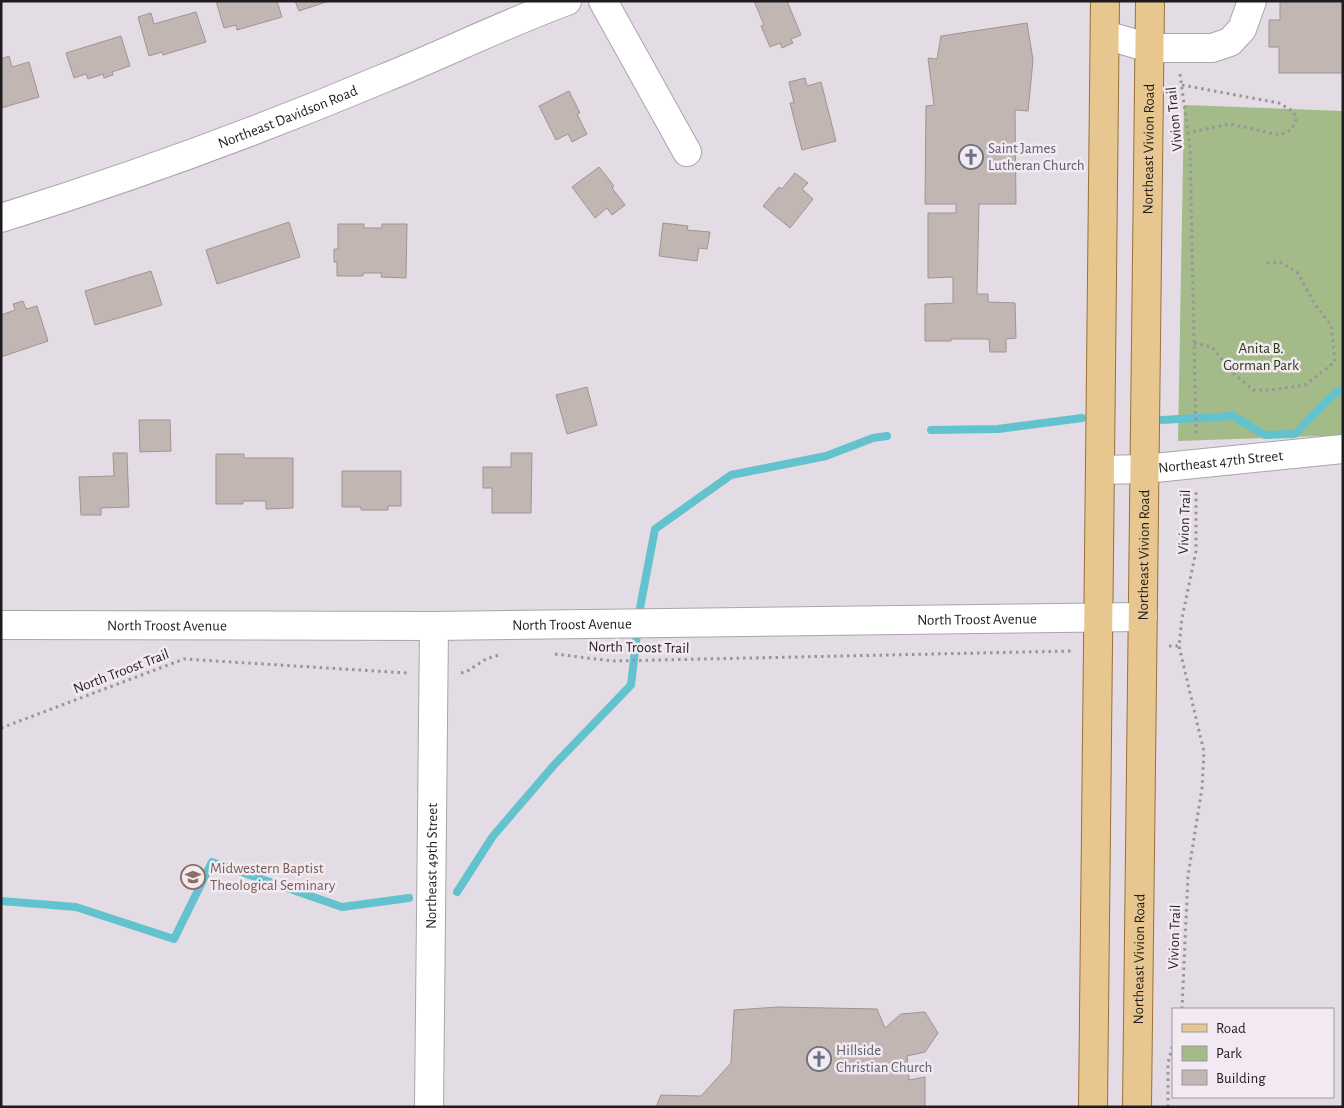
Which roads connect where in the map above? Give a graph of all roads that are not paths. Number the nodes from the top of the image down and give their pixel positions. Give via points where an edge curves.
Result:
1 (567, 1) edge
2 (603, 1) edge
3 (1105, 1) edge
4 (1150, 1) edge
5 (1252, 1) edge
6 (1105, 35) junction
7 (1150, 48) junction
8 (687, 152) dead end
9 (1, 218) edge
10 (1343, 449) edge
11 (1145, 469) junction
12 (1100, 470) junction
13 (1143, 616) junction
14 (1098, 617) junction
15 (1, 625) edge
16 (434, 626) junction
17 (429, 1107) edge
18 (1093, 1107) edge
19 (1137, 1107) edge

1 - 9 street, Northeast Davidson Road via 381,80 215,145
2 - 8 street
3 - 6 main road
4 - 7 main road, Northeast Vivion Road
5 - 7 street via 1242,29 1230,42 1212,48
6 - 7 street
6 - 12 main road
7 - 11 main road, Northeast Vivion Road
10 - 11 street, Northeast 47th Street via 1196,455
11 - 12 street, Northeast 47th Street
11 - 13 main road, Northeast Vivion Road
12 - 14 main road
13 - 14 street, North Troost Avenue
13 - 19 main road, Northeast Vivion Road
14 - 16 street, North Troost Avenue
14 - 18 main road
15 - 16 street, North Troost Avenue
16 - 17 street, Northeast 49th Street

